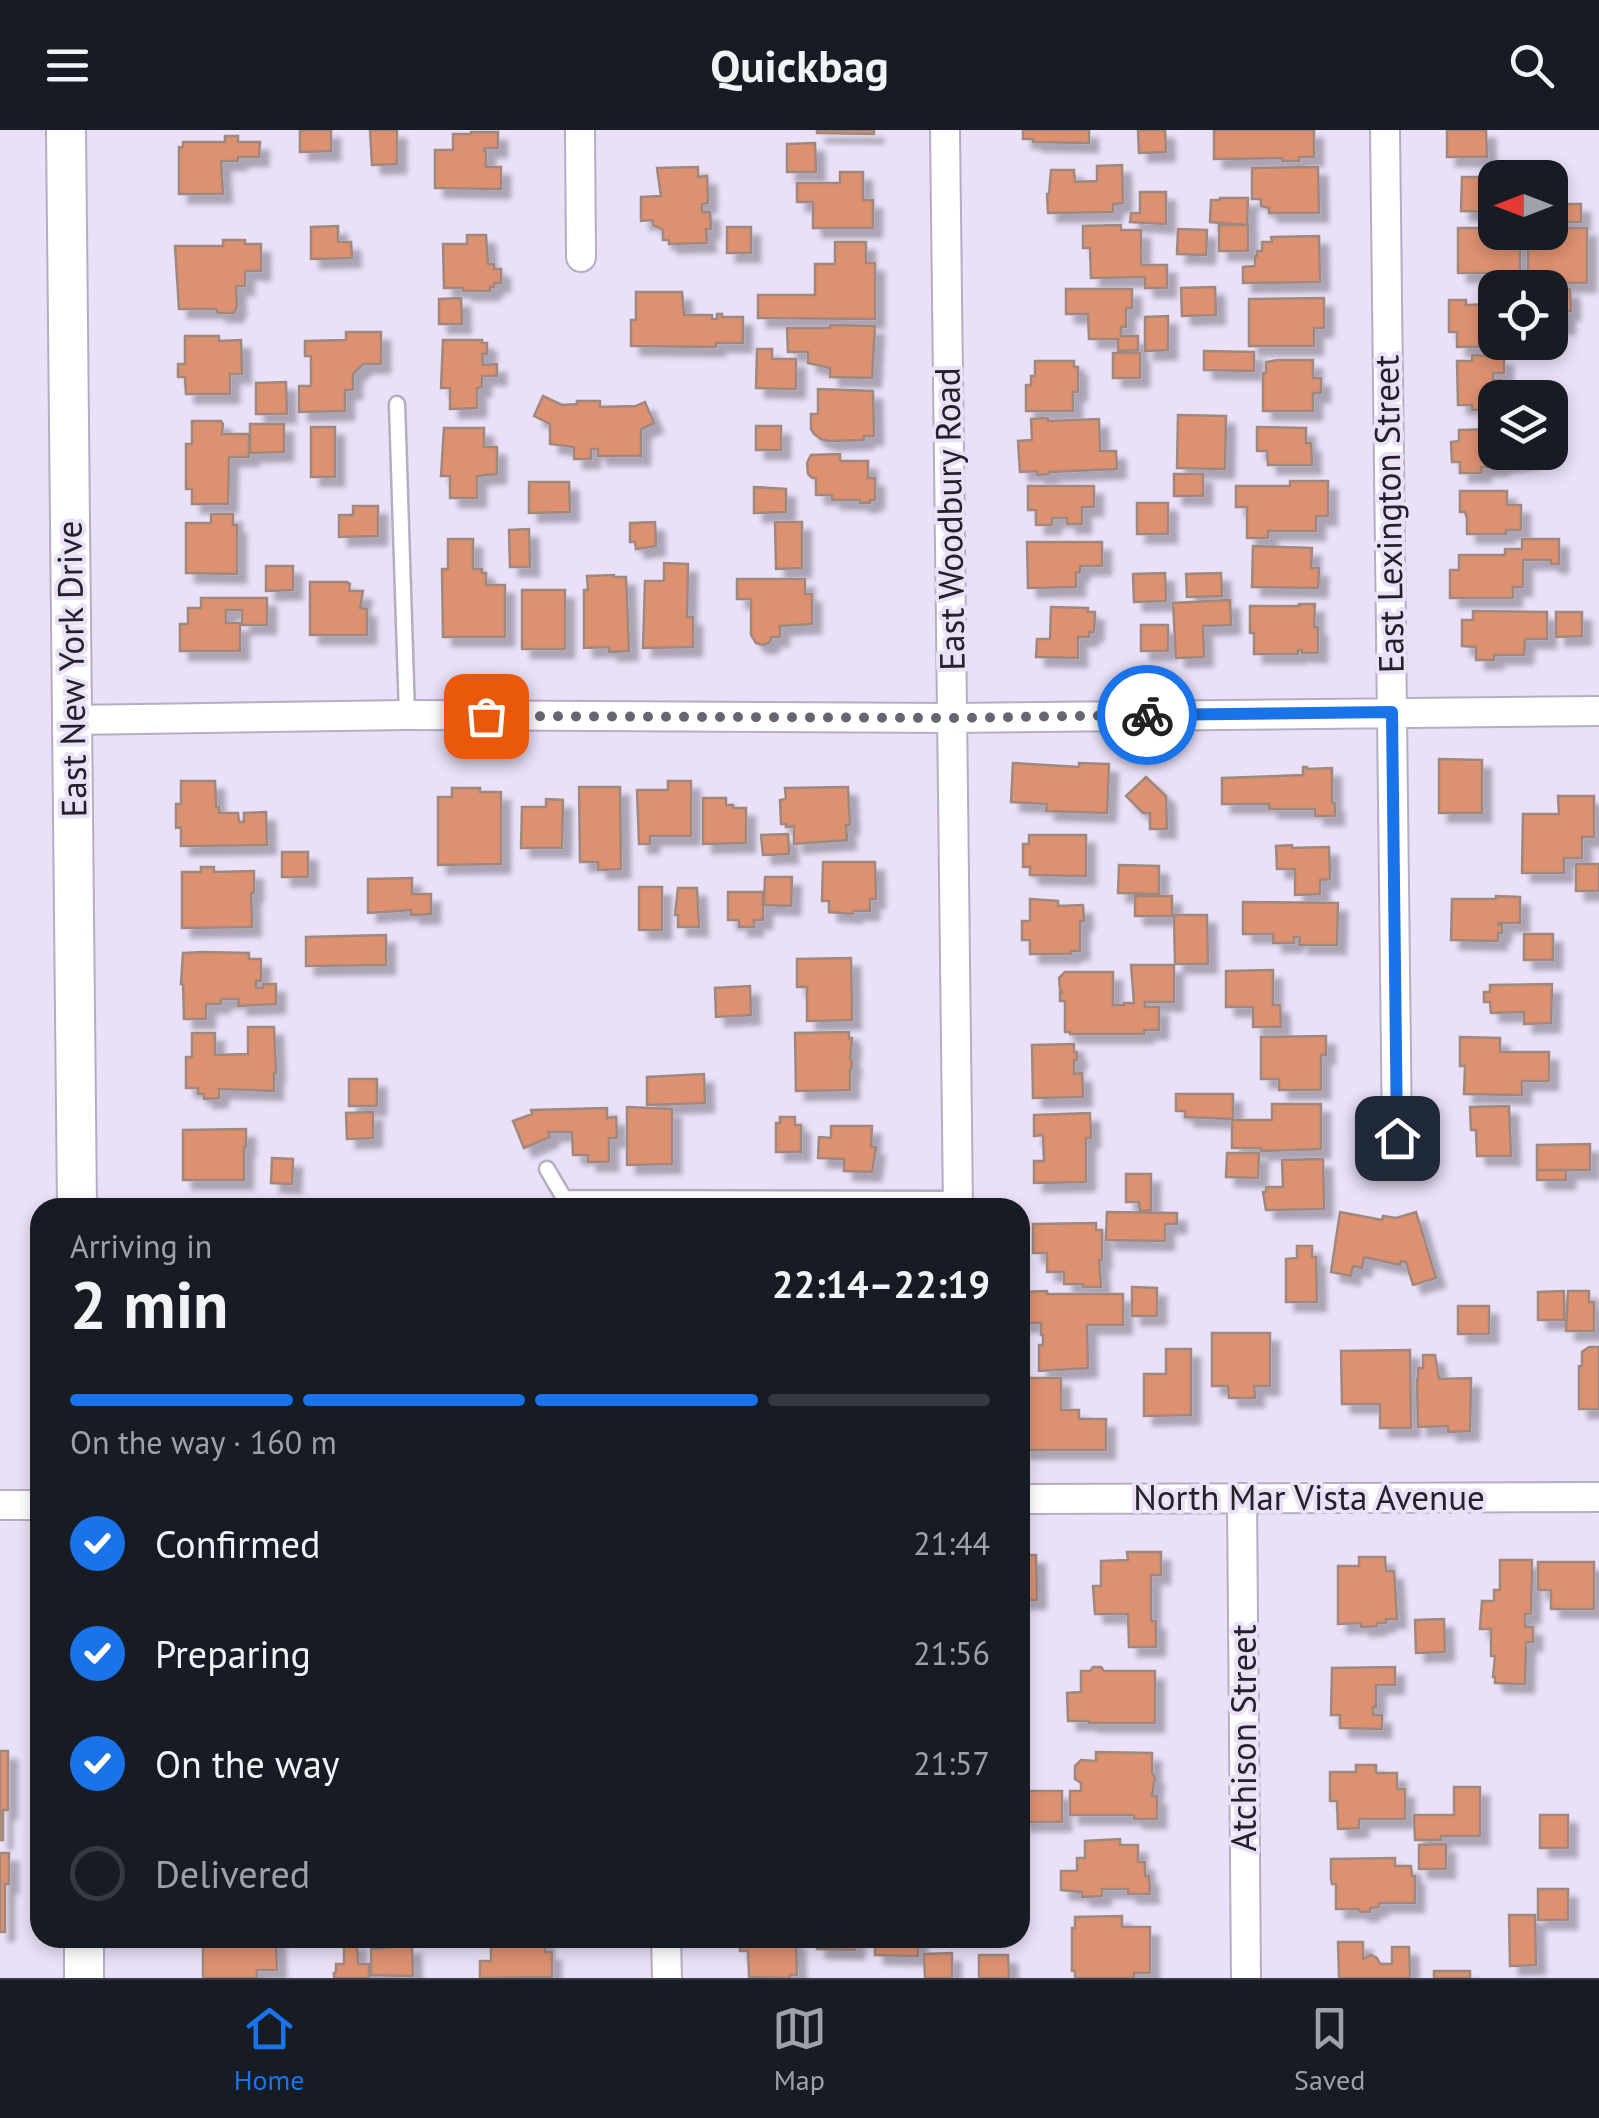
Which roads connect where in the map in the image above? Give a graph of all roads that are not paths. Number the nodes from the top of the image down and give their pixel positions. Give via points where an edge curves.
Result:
1 (66, 130) edge
2 (580, 130) edge
3 (945, 130) edge
4 (1385, 130) edge
5 (581, 257) dead end
6 (397, 404) dead end
7 (1599, 711) edge
8 (1392, 712) junction
9 (407, 716) junction
10 (952, 718) junction
11 (72, 720) junction
12 (1397, 1138) dead end
13 (547, 1169) dead end
14 (77, 1198) edge
15 (564, 1198) edge
16 (958, 1198) edge
17 (1599, 1497) edge
18 (1242, 1498) junction
19 (1030, 1500) edge
20 (0, 1505) edge
21 (30, 1505) edge
22 (84, 1948) edge
23 (666, 1948) edge
24 (84, 1978) edge
25 (667, 1978) edge
26 (1246, 1978) edge

1 - 11 street, East New York Drive
2 - 5 street
3 - 10 street, East Woodbury Road
4 - 8 street, East Lexington Street
6 - 9 lane
7 - 8 street
8 - 10 street
8 - 12 street, East Lexington Street
9 - 10 street
9 - 11 street
10 - 16 street, East Woodbury Road
11 - 14 street, East New York Drive
13 - 15 lane
17 - 18 street, North Mar Vista Avenue
18 - 19 street, North Mar Vista Avenue
18 - 26 street, Atchison Street
20 - 21 street
22 - 24 street
23 - 25 street

